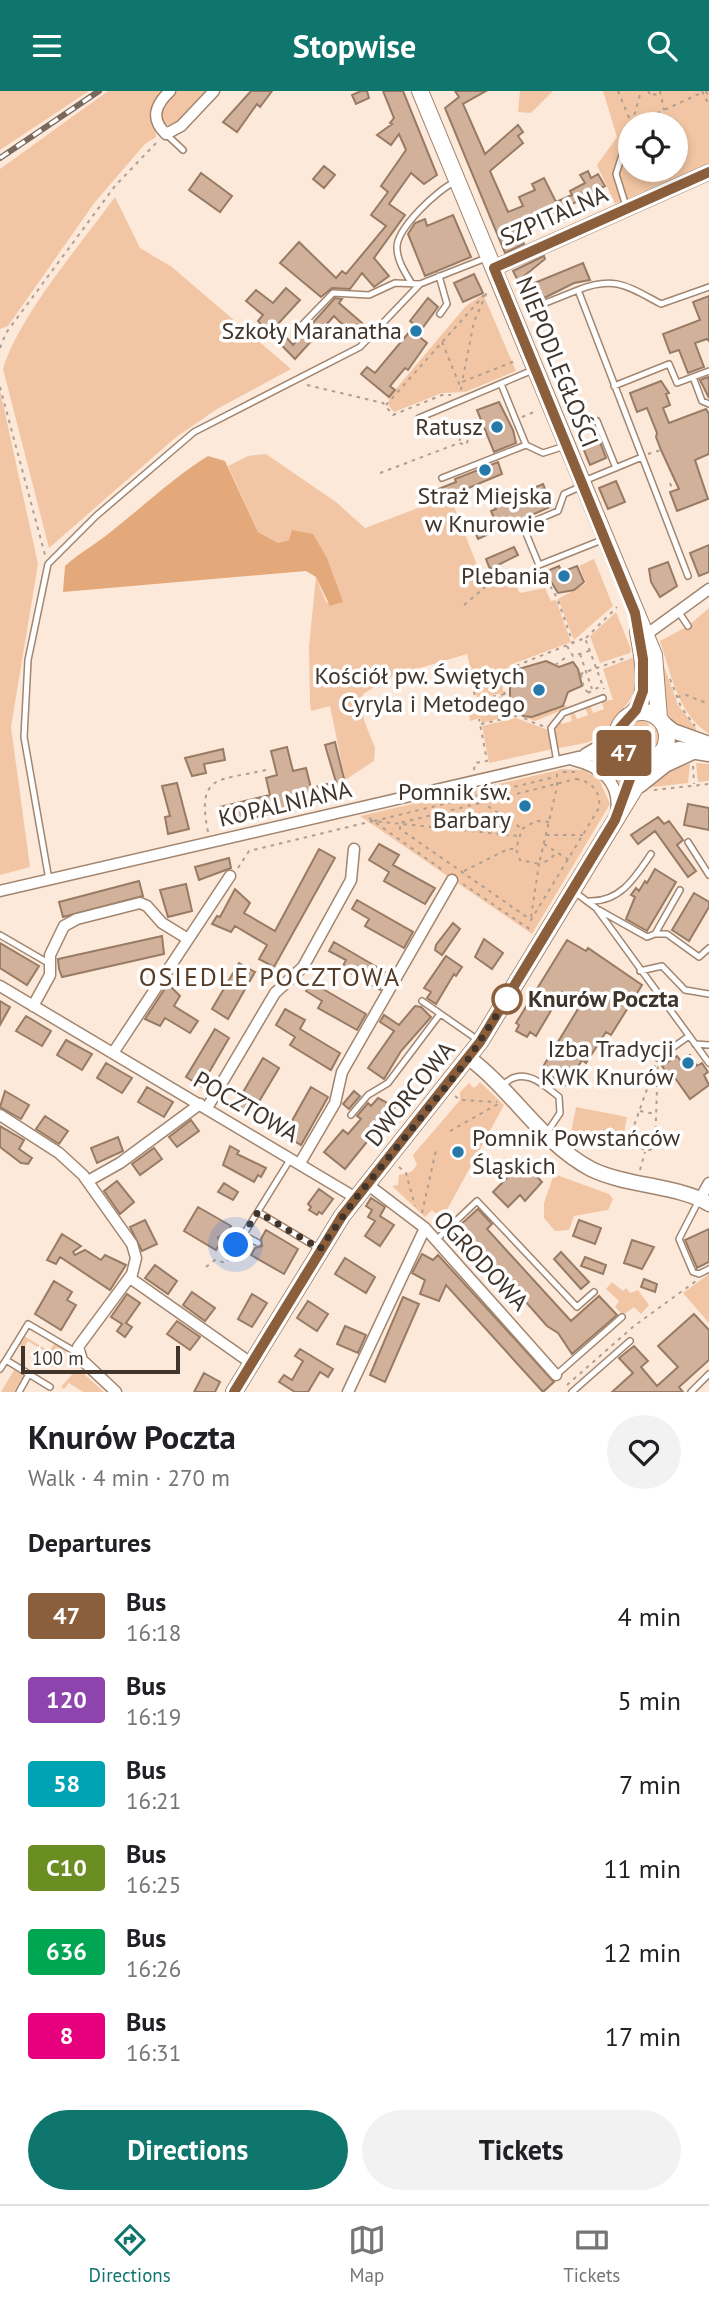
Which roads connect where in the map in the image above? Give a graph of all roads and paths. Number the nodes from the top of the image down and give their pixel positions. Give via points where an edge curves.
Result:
1 (170, 91) edge
2 (214, 91) edge
3 (420, 91) edge
4 (618, 91) edge
5 (641, 91) edge
6 (660, 91) edge
7 (650, 92) edge
8 (706, 94) edge
9 (661, 96) junction
10 (709, 105) edge
11 (664, 110) junction
12 (627, 112) edge
13 (635, 112) edge
14 (659, 112) edge
15 (166, 134) junction
16 (183, 150) dead end
17 (709, 172) edge
18 (457, 181) junction
19 (619, 182) edge
20 (627, 208) junction
21 (492, 263) junction
22 (439, 276) junction
23 (420, 283) junction
24 (412, 284) junction
25 (709, 287) edge
26 (578, 290) junction
27 (543, 304) dead end
28 (440, 314) dead end
29 (299, 328) dead end
30 (0, 332) edge
31 (6, 333) junction
32 (442, 341) junction
33 (0, 348) edge
34 (514, 361) dead end
35 (536, 369) junction
36 (709, 371) edge
37 (693, 377) junction
38 (295, 378) junction
39 (501, 383) junction
40 (461, 384) junction
41 (614, 386) junction
42 (0, 387) edge
43 (461, 392) dead end
44 (452, 395) dead end
45 (709, 404) edge
46 (385, 406) junction
47 (419, 418) dead end
48 (597, 421) dead end
49 (459, 443) dead end
50 (526, 445) junction
51 (566, 445) junction
52 (660, 450) dead end
53 (650, 454) dead end
54 (642, 457) junction
55 (617, 468) junction
56 (380, 473) dead end
57 (442, 478) dead end
58 (582, 484) junction
59 (670, 484) dead end
60 (673, 491) dead end
61 (605, 538) junction
62 (48, 563) junction
63 (539, 565) junction
64 (688, 576) dead end
65 (709, 589) edge
66 (464, 605) dead end
67 (617, 607) dead end
68 (678, 611) junction
69 (635, 613) junction
70 (688, 627) dead end
71 (647, 634) junction
72 (585, 638) junction
73 (573, 644) junction
74 (567, 646) junction
75 (590, 651) junction
76 (570, 655) junction
77 (580, 655) junction
78 (634, 655) dead end
79 (555, 665) dead end
80 (596, 668) junction
81 (586, 671) junction
82 (470, 675) dead end
83 (668, 675) dead end
84 (602, 685) junction
85 (590, 690) junction
86 (506, 694) junction
87 (676, 697) junction
88 (603, 698) joint
89 (591, 702) junction
90 (508, 703) junction
91 (709, 704) edge
92 (488, 709) dead end
93 (632, 714) junction
94 (518, 716) junction
95 (479, 719) dead end
96 (661, 720) junction
97 (480, 725) junction
98 (551, 728) junction
99 (619, 729) junction
100 (698, 729) dead end
101 (709, 744) edge
102 (699, 755) edge
103 (626, 756) junction
104 (657, 757) junction
105 (574, 758) junction
106 (558, 765) junction
107 (266, 770) dead end
108 (475, 771) dead end
109 (580, 779) junction
110 (557, 784) junction
111 (709, 784) edge
112 (694, 785) junction
113 (641, 790) junction
114 (474, 797) junction
115 (480, 803) junction
116 (615, 820) junction
117 (373, 821) junction
118 (549, 822) junction
119 (400, 826) junction
120 (522, 829) junction
121 (545, 835) junction
122 (583, 835) junction
123 (519, 836) junction
124 (688, 842) dead end
125 (210, 843) junction
126 (543, 844) junction
127 (354, 849) dead end
128 (516, 849) junction
129 (557, 852) junction
130 (651, 853) dead end
131 (569, 859) junction
132 (539, 864) junction
133 (577, 865) dead end
134 (462, 872) junction
135 (230, 876) joint
136 (709, 876) edge
137 (49, 880) junction
138 (452, 880) dead end
139 (572, 890) junction
140 (680, 890) dead end
141 (0, 891) edge
142 (590, 901) junction
143 (596, 908) junction
144 (531, 920) junction
145 (655, 933) junction
146 (0, 935) edge
147 (188, 939) junction
148 (709, 948) edge
149 (50, 964) junction
150 (640, 971) junction
151 (0, 986) edge
152 (709, 994) edge
153 (422, 1001) dead end
154 (33, 1006) junction
155 (440, 1014) junction
156 (688, 1036) junction
157 (480, 1042) junction
158 (695, 1044) junction
159 (709, 1045) edge
160 (113, 1053) junction
161 (469, 1058) junction
162 (657, 1058) junction
163 (709, 1063) edge
164 (453, 1095) dead end
165 (501, 1097) junction
166 (203, 1106) junction
167 (638, 1111) junction
168 (656, 1114) junction
169 (0, 1115) edge
170 (351, 1115) dead end
171 (450, 1131) dead end
172 (546, 1134) junction
173 (436, 1150) dead end
174 (646, 1151) junction
175 (388, 1158) junction
176 (295, 1160) junction
177 (639, 1177) dead end
178 (88, 1181) junction
179 (709, 1183) edge
180 (367, 1184) junction
181 (356, 1198) junction
182 (704, 1201) edge
183 (258, 1212) junction
184 (422, 1226) junction
185 (244, 1234) junction
186 (223, 1239) dead end
187 (436, 1240) junction
188 (258, 1243) dead end
189 (236, 1245) junction
190 (320, 1249) junction
191 (206, 1267) dead end
192 (709, 1269) edge
193 (699, 1274) junction
194 (130, 1277) junction
195 (594, 1292) dead end
196 (622, 1317) dead end
197 (630, 1341) dead end
198 (79, 1354) junction
199 (6, 1360) junction
200 (251, 1363) junction
201 (0, 1369) edge
202 (29, 1374) junction
203 (709, 1374) edge
204 (556, 1375) joint
205 (50, 1387) dead end
206 (565, 1389) dead end
207 (19, 1392) edge
208 (116, 1392) edge
209 (234, 1392) edge
210 (348, 1392) edge
211 (572, 1392) edge
212 (691, 1392) edge

1 - 15 street via 156,113 157,124
2 - 15 street via 187,121
3 - 18 main road, NIEPODLEGŁOŚCI
4 - 12 path
5 - 7 path
5 - 13 path
6 - 9 path
7 - 9 path
8 - 10 path
8 - 11 path
9 - 11 path
11 - 14 path
15 - 16 lane
15 - 31 path via 115,186
17 - 20 street, SZPITALNA
18 - 21 main road, NIEPODLEGŁOŚCI
18 - 24 lane via 439,190 401,235 397,250
19 - 20 lane
20 - 21 street, SZPITALNA
21 - 22 lane
21 - 35 main road, NIEPODLEGŁOŚCI
22 - 23 lane
22 - 28 lane via 447,304
23 - 24 lane
23 - 38 lane via 360,347
24 - 29 lane via 395,283 364,296 333,293
25 - 26 lane via 661,304 610,282
26 - 27 lane
26 - 41 lane
30 - 31 path
31 - 33 path
32 - 40 path
32 - 40 path via 487,292 474,323
32 - 46 path
34 - 40 path
35 - 39 lane
35 - 51 main road, NIEPODLEGŁOŚCI
36 - 37 lane
37 - 41 lane via 677,383 669,364
37 - 45 lane via 702,401
38 - 46 path
38 - 62 lane via 194,432
39 - 47 lane
39 - 50 lane
40 - 43 path
41 - 54 lane
42 - 62 path
44 - 46 path via 393,415
48 - 55 lane
49 - 56 path
50 - 51 lane via 543,453
50 - 57 lane
51 - 58 main road, NIEPODLEGŁOŚCI
52 - 53 path
54 - 55 lane
54 - 64 lane
55 - 58 lane
58 - 61 main road, NIEPODLEGŁOŚCI
58 - 63 lane via 564,494 558,511 523,526
59 - 60 path
61 - 63 lane
61 - 69 main road, NIEPODLEGŁOŚCI
62 - 137 lane via 28,660 24,737
63 - 66 path via 491,582
63 - 73 path
65 - 68 street
67 - 72 path
68 - 70 lane
68 - 71 street
69 - 71 main road, NIEPODLEGŁOŚCI
69 - 93 main road, NIEPODLEGŁOŚCI via 644,673 640,702
71 - 96 main road, NIEPODLEGŁOŚCI via 657,663
72 - 73 path
72 - 75 path
73 - 74 path
74 - 76 path
74 - 86 path via 513,667 506,678
75 - 77 path
75 - 80 path
76 - 77 path
76 - 79 path
77 - 81 path
78 - 80 path
80 - 81 path
80 - 84 path
81 - 85 path
81 - 85 path via 580,673 584,689
82 - 86 path via 476,700
83 - 87 path
84 - 85 path
84 - 88 path
85 - 89 path
86 - 90 path
87 - 91 path via 686,695
87 - 100 path
88 - 89 lane
89 - 98 lane via 561,714
90 - 92 path
90 - 94 path
93 - 96 main road via 646,712
93 - 99 main road
94 - 97 path
94 - 98 path
95 - 97 path
96 - 101 street via 673,731
96 - 104 main road via 667,738
97 - 108 path via 488,761 475,764
98 - 106 lane
99 - 103 main road via 618,744
99 - 105 street, KOPALNIANA via 606,742
102 - 104 street via 672,749
102 - 112 path
102 - 113 street via 658,769
103 - 104 main road via 638,762
103 - 105 street, KOPALNIANA
103 - 116 main road, DWORCOWA via 630,779
104 - 113 main road, DWORCOWA
105 - 106 street, KOPALNIANA
105 - 116 street via 594,767 613,784
106 - 109 path via 561,772 578,773
106 - 125 street, KOPALNIANA
107 - 125 path via 215,781 208,788 204,807
109 - 110 path
109 - 122 path via 595,788 600,803
110 - 114 path via 555,777
110 - 115 path
110 - 118 path
111 - 112 path
112 - 113 path
113 - 116 main road, DWORCOWA
114 - 115 path
114 - 117 path
115 - 119 path
115 - 120 path
116 - 139 main road, DWORCOWA
117 - 119 path
117 - 135 path via 249,851
118 - 120 path via 536,821
118 - 121 path
119 - 123 path
119 - 134 path
120 - 123 path
121 - 122 path
121 - 126 path
122 - 131 path
123 - 128 path
124 - 136 lane
125 - 137 street, KOPALNIANA
126 - 129 path
126 - 132 path
127 - 166 street via 351,880 303,967 275,993
128 - 132 path via 520,860
128 - 134 path
129 - 131 path
129 - 132 path
130 - 142 lane via 628,888
131 - 133 path
131 - 144 path
132 - 144 path
134 - 144 path
135 - 147 street
137 - 141 street, KOPALNIANA
138 - 176 street via 342,1072 335,1103
139 - 142 lane
139 - 157 main road, DWORCOWA
140 - 145 lane
142 - 143 lane
143 - 145 lane via 643,937
143 - 150 lane
145 - 148 lane via 667,934 699,957
146 - 149 lane
147 - 149 street via 162,923 147,906 134,904 66,924 51,951
147 - 160 street
149 - 154 street via 50,975
150 - 152 lane via 662,965 685,990
150 - 156 lane
151 - 154 street, POCZTOWA
153 - 155 lane
154 - 160 street, POCZTOWA
155 - 157 lane
155 - 170 lane via 388,1083 368,1095
156 - 158 lane
156 - 162 lane
157 - 161 main road, DWORCOWA
158 - 159 lane
158 - 163 lane
160 - 166 street, POCZTOWA
161 - 165 street
161 - 175 main road, DWORCOWA
162 - 167 path
162 - 168 path
164 - 165 path via 460,1100
165 - 171 path
165 - 172 street
165 - 172 lane via 513,1076 522,1075 556,1095 560,1113
166 - 176 street, POCZTOWA
166 - 178 street
167 - 168 path
167 - 174 path via 629,1140
168 - 174 path via 655,1147
169 - 178 street via 59,1153
172 - 182 street via 568,1155 601,1174
173 - 184 path
174 - 177 path
175 - 180 main road, DWORCOWA
175 - 184 path via 406,1173
176 - 181 street, POCZTOWA
176 - 183 lane
178 - 194 street via 134,1247 136,1262
179 - 182 street
180 - 181 main road, DWORCOWA
180 - 184 street, OGRODOWA
181 - 190 main road, DWORCOWA
182 - 193 lane via 679,1239 693,1272
183 - 185 lane
183 - 190 lane
184 - 187 street, OGRODOWA
184 - 210 street
185 - 188 lane
185 - 189 lane
186 - 189 lane
187 - 195 lane via 477,1201 577,1307
187 - 204 street, OGRODOWA
189 - 191 path via 226,1262 215,1260
190 - 200 main road, DWORCOWA
192 - 193 lane
193 - 206 path via 699,1279 634,1326
194 - 198 street via 83,1337
194 - 200 street
196 - 204 lane
197 - 211 lane
198 - 199 lane via 28,1324
198 - 208 street
199 - 201 lane
199 - 202 lane
200 - 209 main road, DWORCOWA
202 - 205 lane
202 - 207 lane
203 - 212 lane

